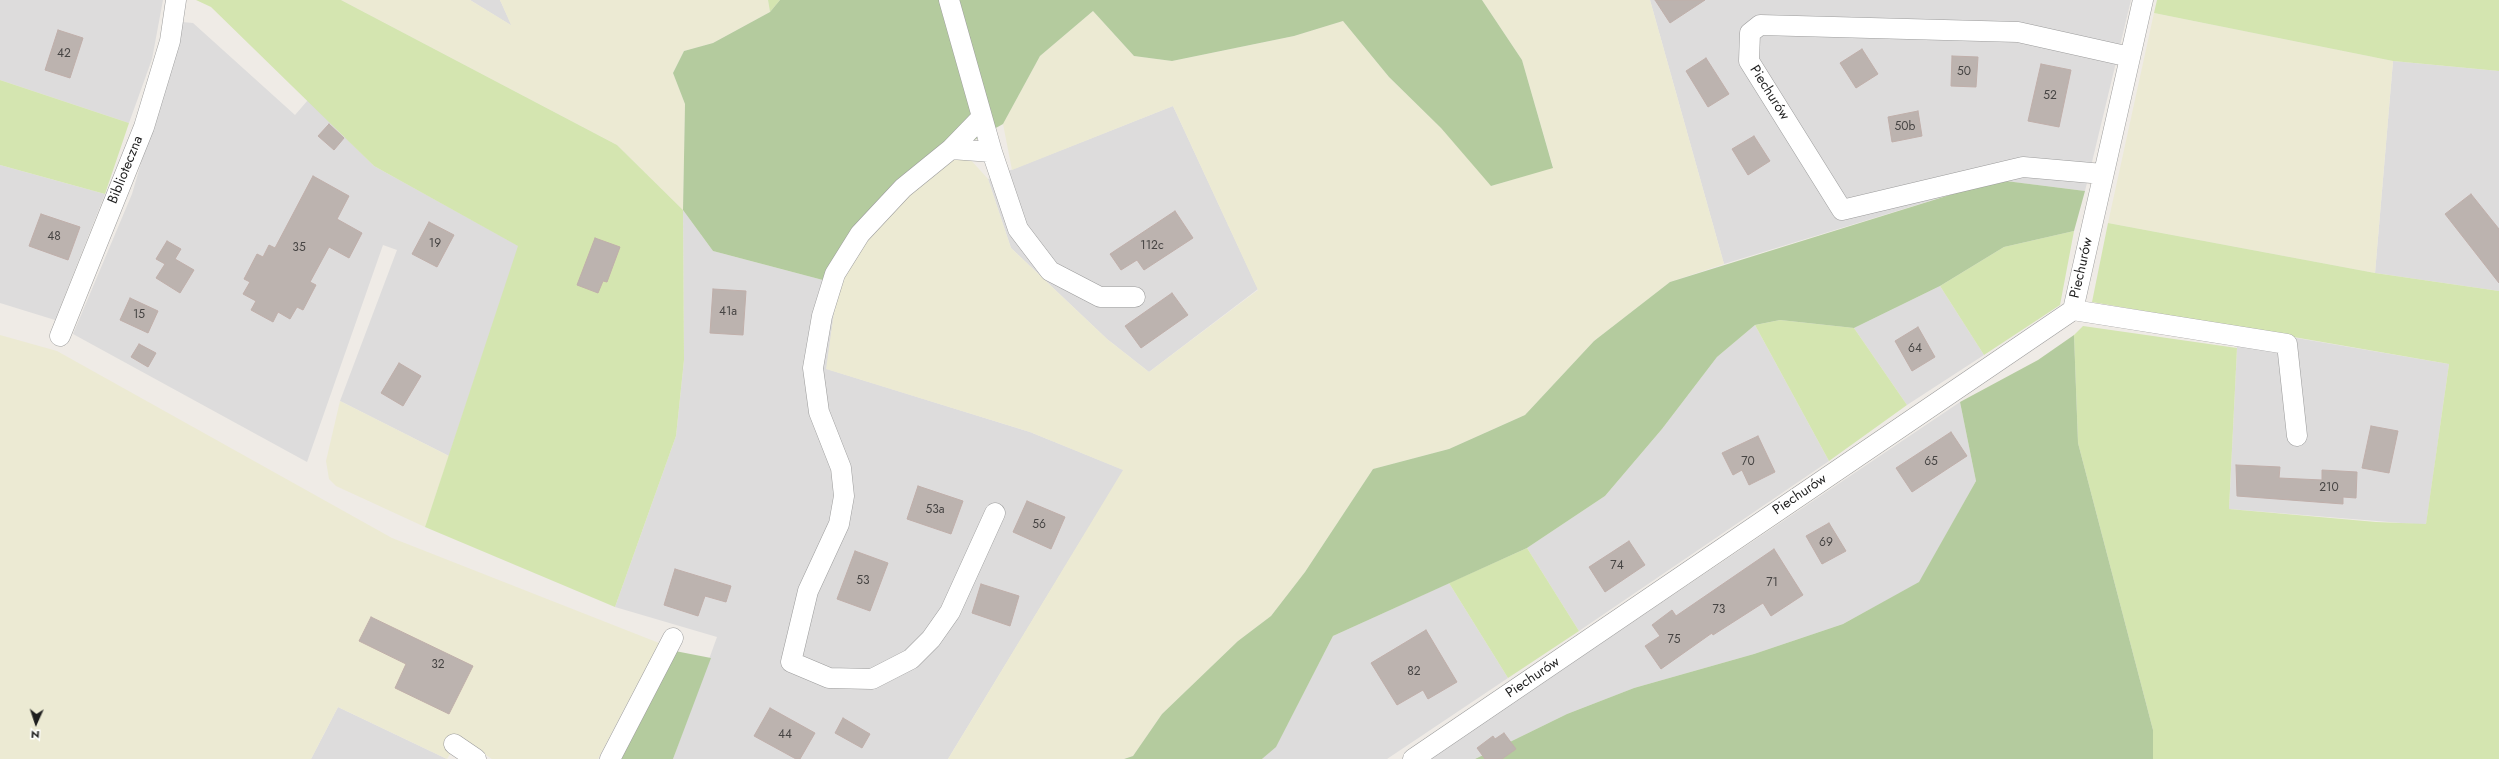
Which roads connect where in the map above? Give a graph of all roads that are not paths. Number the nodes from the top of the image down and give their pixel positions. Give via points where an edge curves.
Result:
1 (176, 0) edge
2 (949, 0) edge
3 (2143, 0) edge
4 (2130, 57) junction
5 (982, 117) junction
6 (951, 149) junction
7 (992, 152) junction
8 (2103, 174) junction
9 (1135, 297) dead end
10 (2073, 310) junction
11 (60, 336) dead end
12 (2297, 436) dead end
13 (995, 513) dead end
14 (673, 638) dead end
15 (454, 744) dead end
16 (476, 759) edge
17 (610, 759) edge
18 (1413, 759) edge

1 - 11 street, Biblioteczna via 170,41 144,127
2 - 5 street
3 - 4 street, Piechurów
4 - 8 street, Piechurów
4 - 8 street, Piechurów via 2018,32 1760,25 1750,33 1749,61 1842,210 2023,167
5 - 6 street
5 - 7 street
6 - 7 street
6 - 13 street via 903,188 860,234 835,274 822,316 813,368 819,412 841,468 844,496 839,524 808,591 791,662 829,678 872,679 911,659 931,639 950,612
7 - 9 street via 1018,229 1050,271 1100,298
8 - 10 street, Piechurów
10 - 12 street via 2287,344
10 - 18 street, Piechurów
14 - 17 street
15 - 16 street

